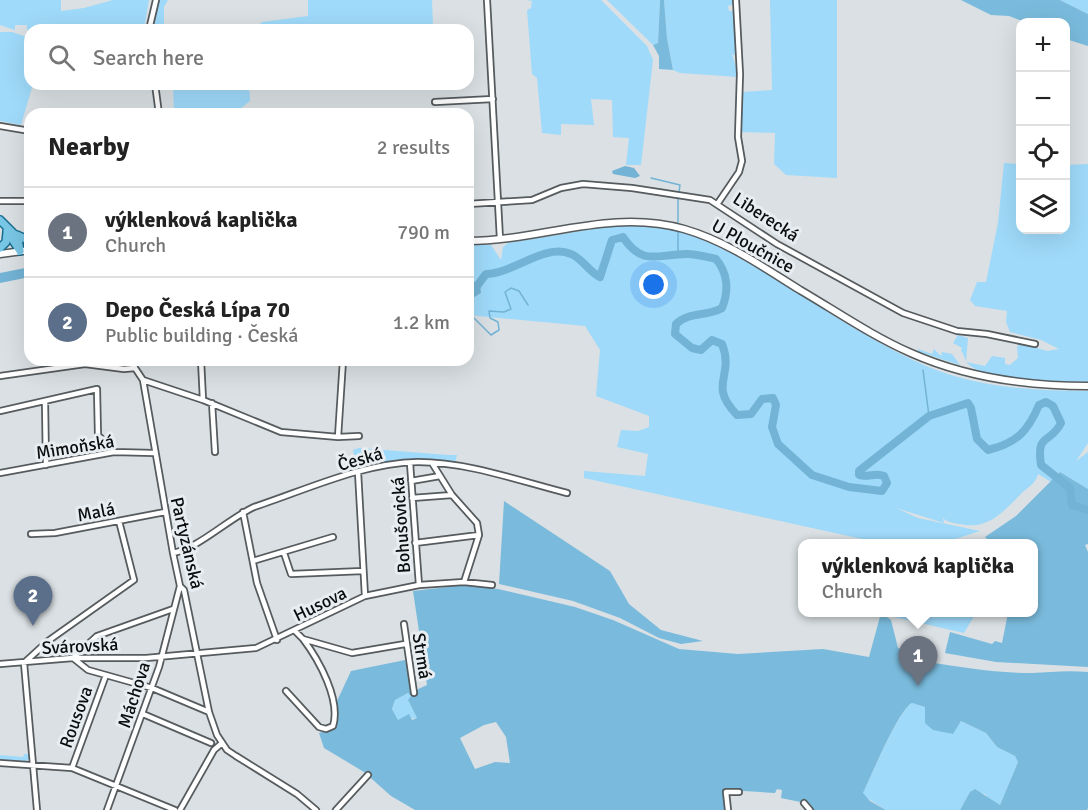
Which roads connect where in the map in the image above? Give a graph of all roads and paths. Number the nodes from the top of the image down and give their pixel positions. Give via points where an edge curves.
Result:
1 (156, 0) edge
2 (488, 0) edge
3 (736, 0) edge
4 (151, 24) edge
5 (156, 90) edge
6 (493, 99) junction
7 (435, 102) dead end
8 (158, 108) edge
9 (0, 126) edge
10 (24, 130) edge
11 (0, 201) edge
12 (24, 201) edge
13 (499, 203) junction
14 (718, 203) junction
15 (474, 204) edge
16 (0, 220) edge
17 (8, 230) junction
18 (24, 238) edge
19 (500, 239) junction
20 (474, 241) edge
21 (0, 248) edge
22 (20, 251) junction
23 (24, 251) edge
24 (0, 254) edge
25 (1035, 344) dead end
26 (71, 366) edge
27 (101, 366) edge
28 (201, 366) edge
29 (343, 366) edge
30 (135, 368) joint
31 (0, 376) edge
32 (143, 380) junction
33 (1088, 386) edge
34 (202, 400) junction
35 (45, 401) junction
36 (212, 403) junction
37 (0, 411) edge
38 (359, 436) dead end
39 (338, 437) junction
40 (114, 452) junction
41 (215, 452) dead end
42 (154, 453) junction
43 (410, 463) junction
44 (432, 463) junction
45 (46, 465) junction
46 (358, 472) junction
47 (0, 473) edge
48 (440, 476) junction
49 (411, 481) junction
50 (567, 493) dead end
51 (452, 495) junction
52 (412, 498) junction
53 (165, 512) junction
54 (243, 512) junction
55 (119, 521) junction
56 (31, 534) dead end
57 (479, 535) junction
58 (333, 537) dead end
59 (416, 543) junction
60 (173, 553) junction
61 (284, 553) junction
62 (253, 561) junction
63 (363, 571) junction
64 (464, 582) junction
65 (419, 585) junction
66 (492, 585) dead end
67 (180, 586) junction
68 (365, 596) junction
69 (173, 609) junction
70 (404, 624) dead end
71 (295, 631) junction
72 (303, 639) junction
73 (277, 640) junction
74 (405, 644) junction
75 (198, 654) junction
76 (161, 656) junction
77 (73, 658) junction
78 (24, 663) junction
79 (0, 664) edge
80 (106, 675) junction
81 (152, 688) junction
82 (286, 691) dead end
83 (414, 693) dead end
84 (209, 712) junction
85 (143, 714) junction
86 (211, 743) dead end
87 (222, 743) junction
88 (0, 763) edge
89 (33, 765) junction
90 (72, 768) junction
91 (368, 776) dead end
92 (117, 785) junction
93 (740, 792) dead end
94 (804, 803) dead end
95 (37, 810) edge
96 (107, 810) edge
97 (176, 810) edge
98 (180, 810) edge
99 (316, 810) edge
100 (336, 810) edge
101 (728, 810) edge
102 (810, 810) edge

1 - 4 street
2 - 6 street
3 - 14 street via 738,137 742,161
5 - 8 street
6 - 7 street
6 - 13 street
9 - 10 street
11 - 12 street
13 - 14 street, Liberecká via 532,200 584,184 694,196
13 - 15 street, Liberecká
13 - 19 street
14 - 25 street, Liberecká via 777,244 903,313 957,331
16 - 17 main road
17 - 18 main road
17 - 21 main road via 6,242
17 - 22 main road via 19,240
19 - 20 main road, U Ploučnice
19 - 33 main road, U Ploučnice via 619,221 686,229 725,245 910,353 1004,381
22 - 23 main road
22 - 24 main road
26 - 31 street
27 - 30 street
28 - 34 street
29 - 39 street
30 - 32 street
32 - 34 street
32 - 42 street, Partyzánská
34 - 36 street
35 - 37 street
35 - 40 street via 97,389 98,435
35 - 45 street
36 - 39 street via 281,432
36 - 41 street
38 - 39 street
40 - 42 street, Mimoňská
40 - 45 street, Mimoňská
42 - 53 street, Partyzánská
43 - 44 street, Česká
43 - 46 street, Česká
43 - 49 street, Bohušovická
44 - 48 street
44 - 50 street, Česká
45 - 47 street, Mimoňská
46 - 54 street, Česká
46 - 63 street
48 - 49 street
48 - 51 street
49 - 52 street, Bohušovická
51 - 52 street
51 - 57 street via 477,523
52 - 59 street, Bohušovická
53 - 55 street, Malá
53 - 60 street, Partyzánská
54 - 60 street, Česká via 186,550
54 - 62 street
55 - 56 street, Malá
55 - 78 street via 134,580 48,641
57 - 59 street
57 - 64 street
58 - 61 street
59 - 65 street, Bohušovická
60 - 67 street, Partyzánská
61 - 62 street
61 - 63 street via 291,574
62 - 73 street
63 - 68 street
64 - 65 street, Husova
64 - 66 street, Husova
65 - 68 street, Husova
67 - 69 street, Máchova
67 - 75 street, Partyzánská
68 - 71 street, Husova
69 - 76 street, Máchova
69 - 77 street via 97,636
70 - 74 street, Strmá
71 - 72 street
71 - 73 street, Husova
72 - 74 street via 352,653
72 - 82 street via 318,658 327,680 333,726 319,728
73 - 75 street, Husova via 256,648
74 - 83 street, Strmá
75 - 76 street, Husova
75 - 84 street, Partyzánská
76 - 77 street, Svárovská
76 - 81 street, Máchova
77 - 78 street, Svárovská
77 - 80 street via 88,670
78 - 79 street, Svárovská
78 - 89 street
80 - 81 street
80 - 90 street, Rousova
81 - 84 street
81 - 85 street, Máchova
84 - 87 street, Partyzánská
85 - 86 street
85 - 92 street, Máchova
87 - 98 street via 214,750
87 - 99 street
88 - 89 street
89 - 90 street
89 - 95 street
90 - 92 street
91 - 100 street
92 - 96 street, Máchova
92 - 97 street
93 - 101 street via 726,792
94 - 102 street

